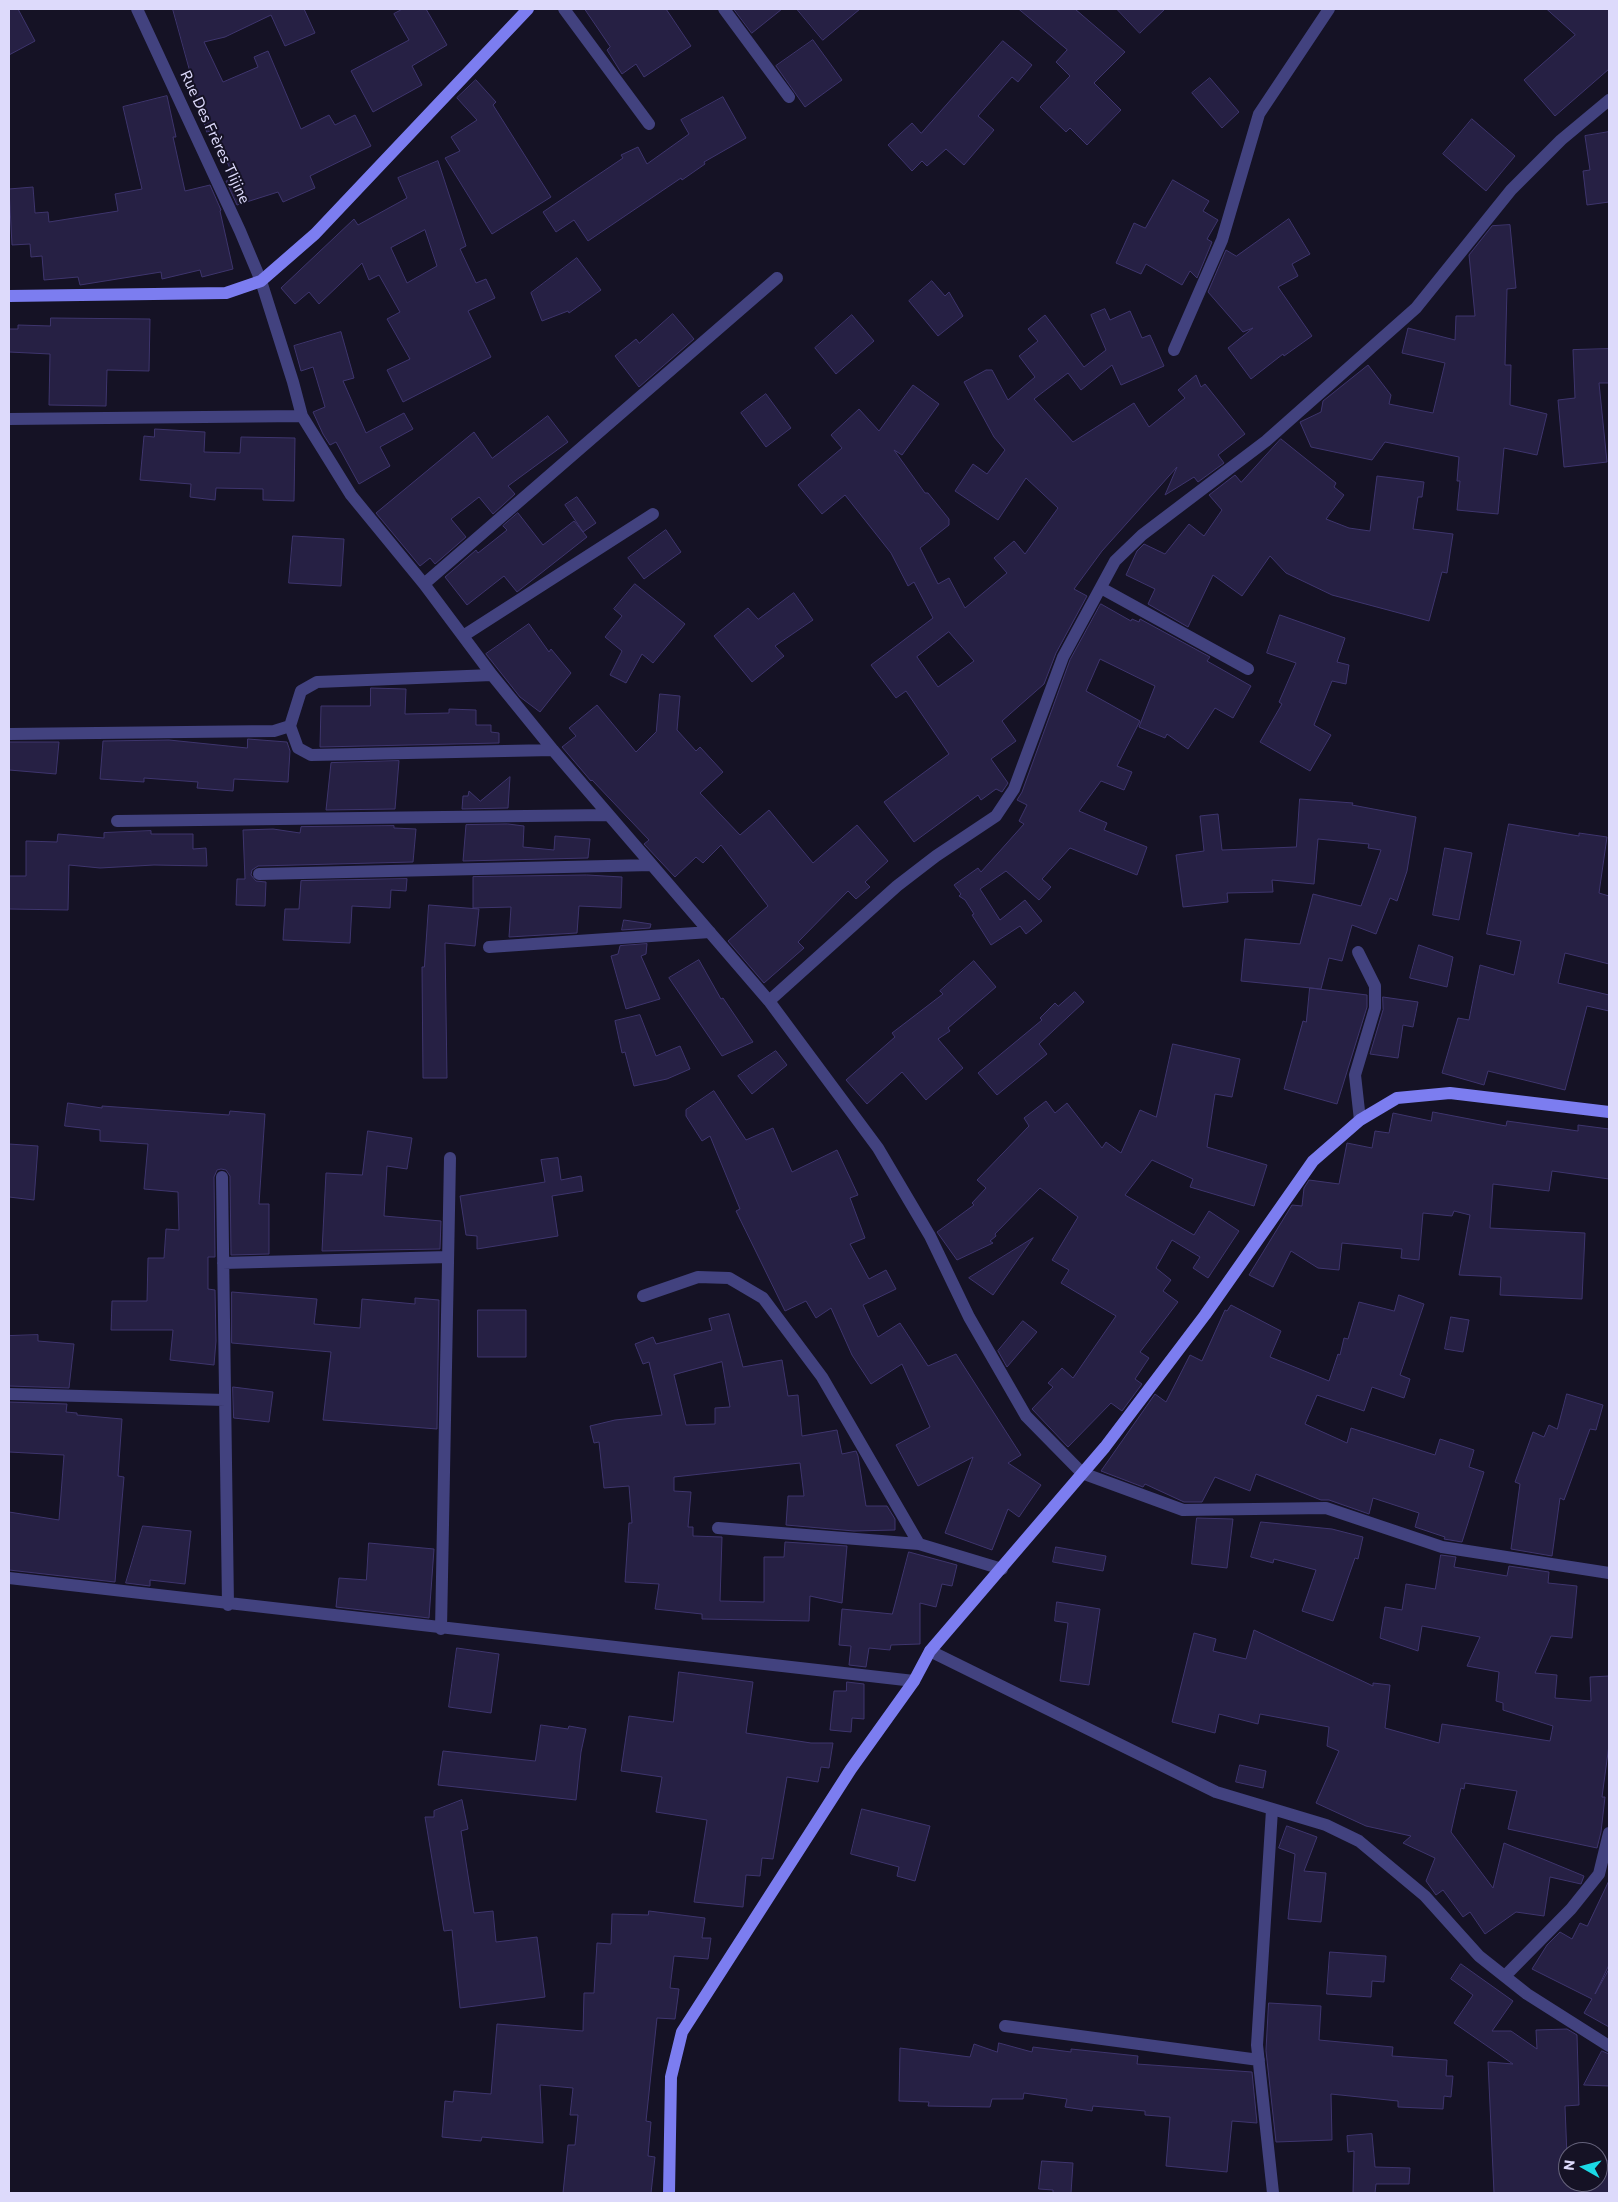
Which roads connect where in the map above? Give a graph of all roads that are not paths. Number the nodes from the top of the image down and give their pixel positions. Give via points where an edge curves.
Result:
1 (137, 9) edge
2 (528, 9) edge
3 (564, 9) edge
4 (724, 9) edge
5 (1329, 9) edge
6 (789, 96) dead end
7 (1609, 100) edge
8 (649, 124) dead end
9 (777, 278) dead end
10 (261, 281) junction
11 (9, 296) edge
12 (1174, 350) dead end
13 (302, 416) junction
14 (9, 419) edge
15 (653, 514) dead end
16 (424, 584) junction
17 (1101, 588) junction
18 (462, 636) junction
19 (1248, 669) dead end
20 (492, 675) junction
21 (290, 726) junction
22 (9, 734) edge
23 (553, 750) junction
24 (608, 815) junction
25 (117, 821) dead end
26 (652, 865) junction
27 (259, 874) dead end
28 (710, 932) junction
29 (489, 947) dead end
30 (1358, 952) dead end
31 (769, 1001) junction
32 (1609, 1112) edge
33 (1360, 1120) junction
34 (450, 1158) dead end
35 (222, 1178) dead end
36 (448, 1257) junction
37 (223, 1263) junction
38 (643, 1296) dead end
39 (9, 1394) edge
40 (225, 1400) junction
41 (1082, 1474) junction
42 (718, 1528) dead end
43 (919, 1544) junction
44 (1002, 1569) junction
45 (1609, 1573) edge
46 (9, 1578) edge
47 (228, 1605) junction
48 (441, 1629) junction
49 (930, 1651) junction
50 (914, 1682) junction
51 (1272, 1810) junction
52 (1609, 1833) edge
53 (1505, 1976) junction
54 (1005, 2026) dead end
55 (1609, 2046) edge
56 (1259, 2060) junction
57 (669, 2193) edge
58 (1273, 2193) edge

1 - 10 street, Rue Des Frères Tlijine
2 - 10 street via 315,234
3 - 8 street
4 - 6 street
5 - 12 street via 1259,114 1222,240
7 - 17 street via 1561,140 1511,190 1416,308 1266,441 1142,535 1115,561
9 - 16 street
10 - 11 street via 226,293
10 - 13 street, Rue Des Frères Tlijine
13 - 14 street
13 - 16 street, Rue Des Frères Tlijine via 351,495
15 - 18 street
16 - 18 street, Rue Des Frères Tlijine
17 - 19 street
17 - 31 street via 1063,657 1014,789 996,816 897,886
18 - 20 street, Rue Des Frères Tlijine
20 - 21 street via 317,682 301,691
20 - 23 street, Rue Des Frères Tlijine
21 - 22 street via 274,731
21 - 23 street via 298,748 311,755
23 - 24 street, Rue Des Frères Tlijine
24 - 25 street
24 - 26 street, Rue Des Frères Tlijine
26 - 27 street
26 - 28 street, Rue Des Frères Tlijine
28 - 29 street
28 - 31 street, Rue Des Frères Tlijine
30 - 33 street via 1375,986 1375,1008 1355,1075
31 - 41 street, Rue Des Frères Tlijine via 878,1148 930,1236 969,1317 1026,1416
32 - 33 street via 1450,1093 1397,1098
33 - 41 street via 1314,1161 1205,1315
34 - 36 street
35 - 37 street
36 - 37 street
36 - 48 street
37 - 40 street
38 - 43 street via 706,1277 729,1278 763,1298 822,1377
39 - 40 street
40 - 47 street
41 - 44 street
41 - 45 street via 1183,1510 1326,1508 1442,1547
42 - 43 street
43 - 44 street
44 - 49 street
46 - 47 street
47 - 48 street
48 - 50 street
49 - 50 street
49 - 51 street via 1114,1740 1172,1772 1216,1792
50 - 57 street via 851,1769 682,2032 671,2077
51 - 53 street via 1326,1826 1359,1841 1425,1896 1480,1956
51 - 56 street via 1257,2044
52 - 53 street via 1599,1874 1571,1909
53 - 55 street
54 - 56 street
56 - 58 street

